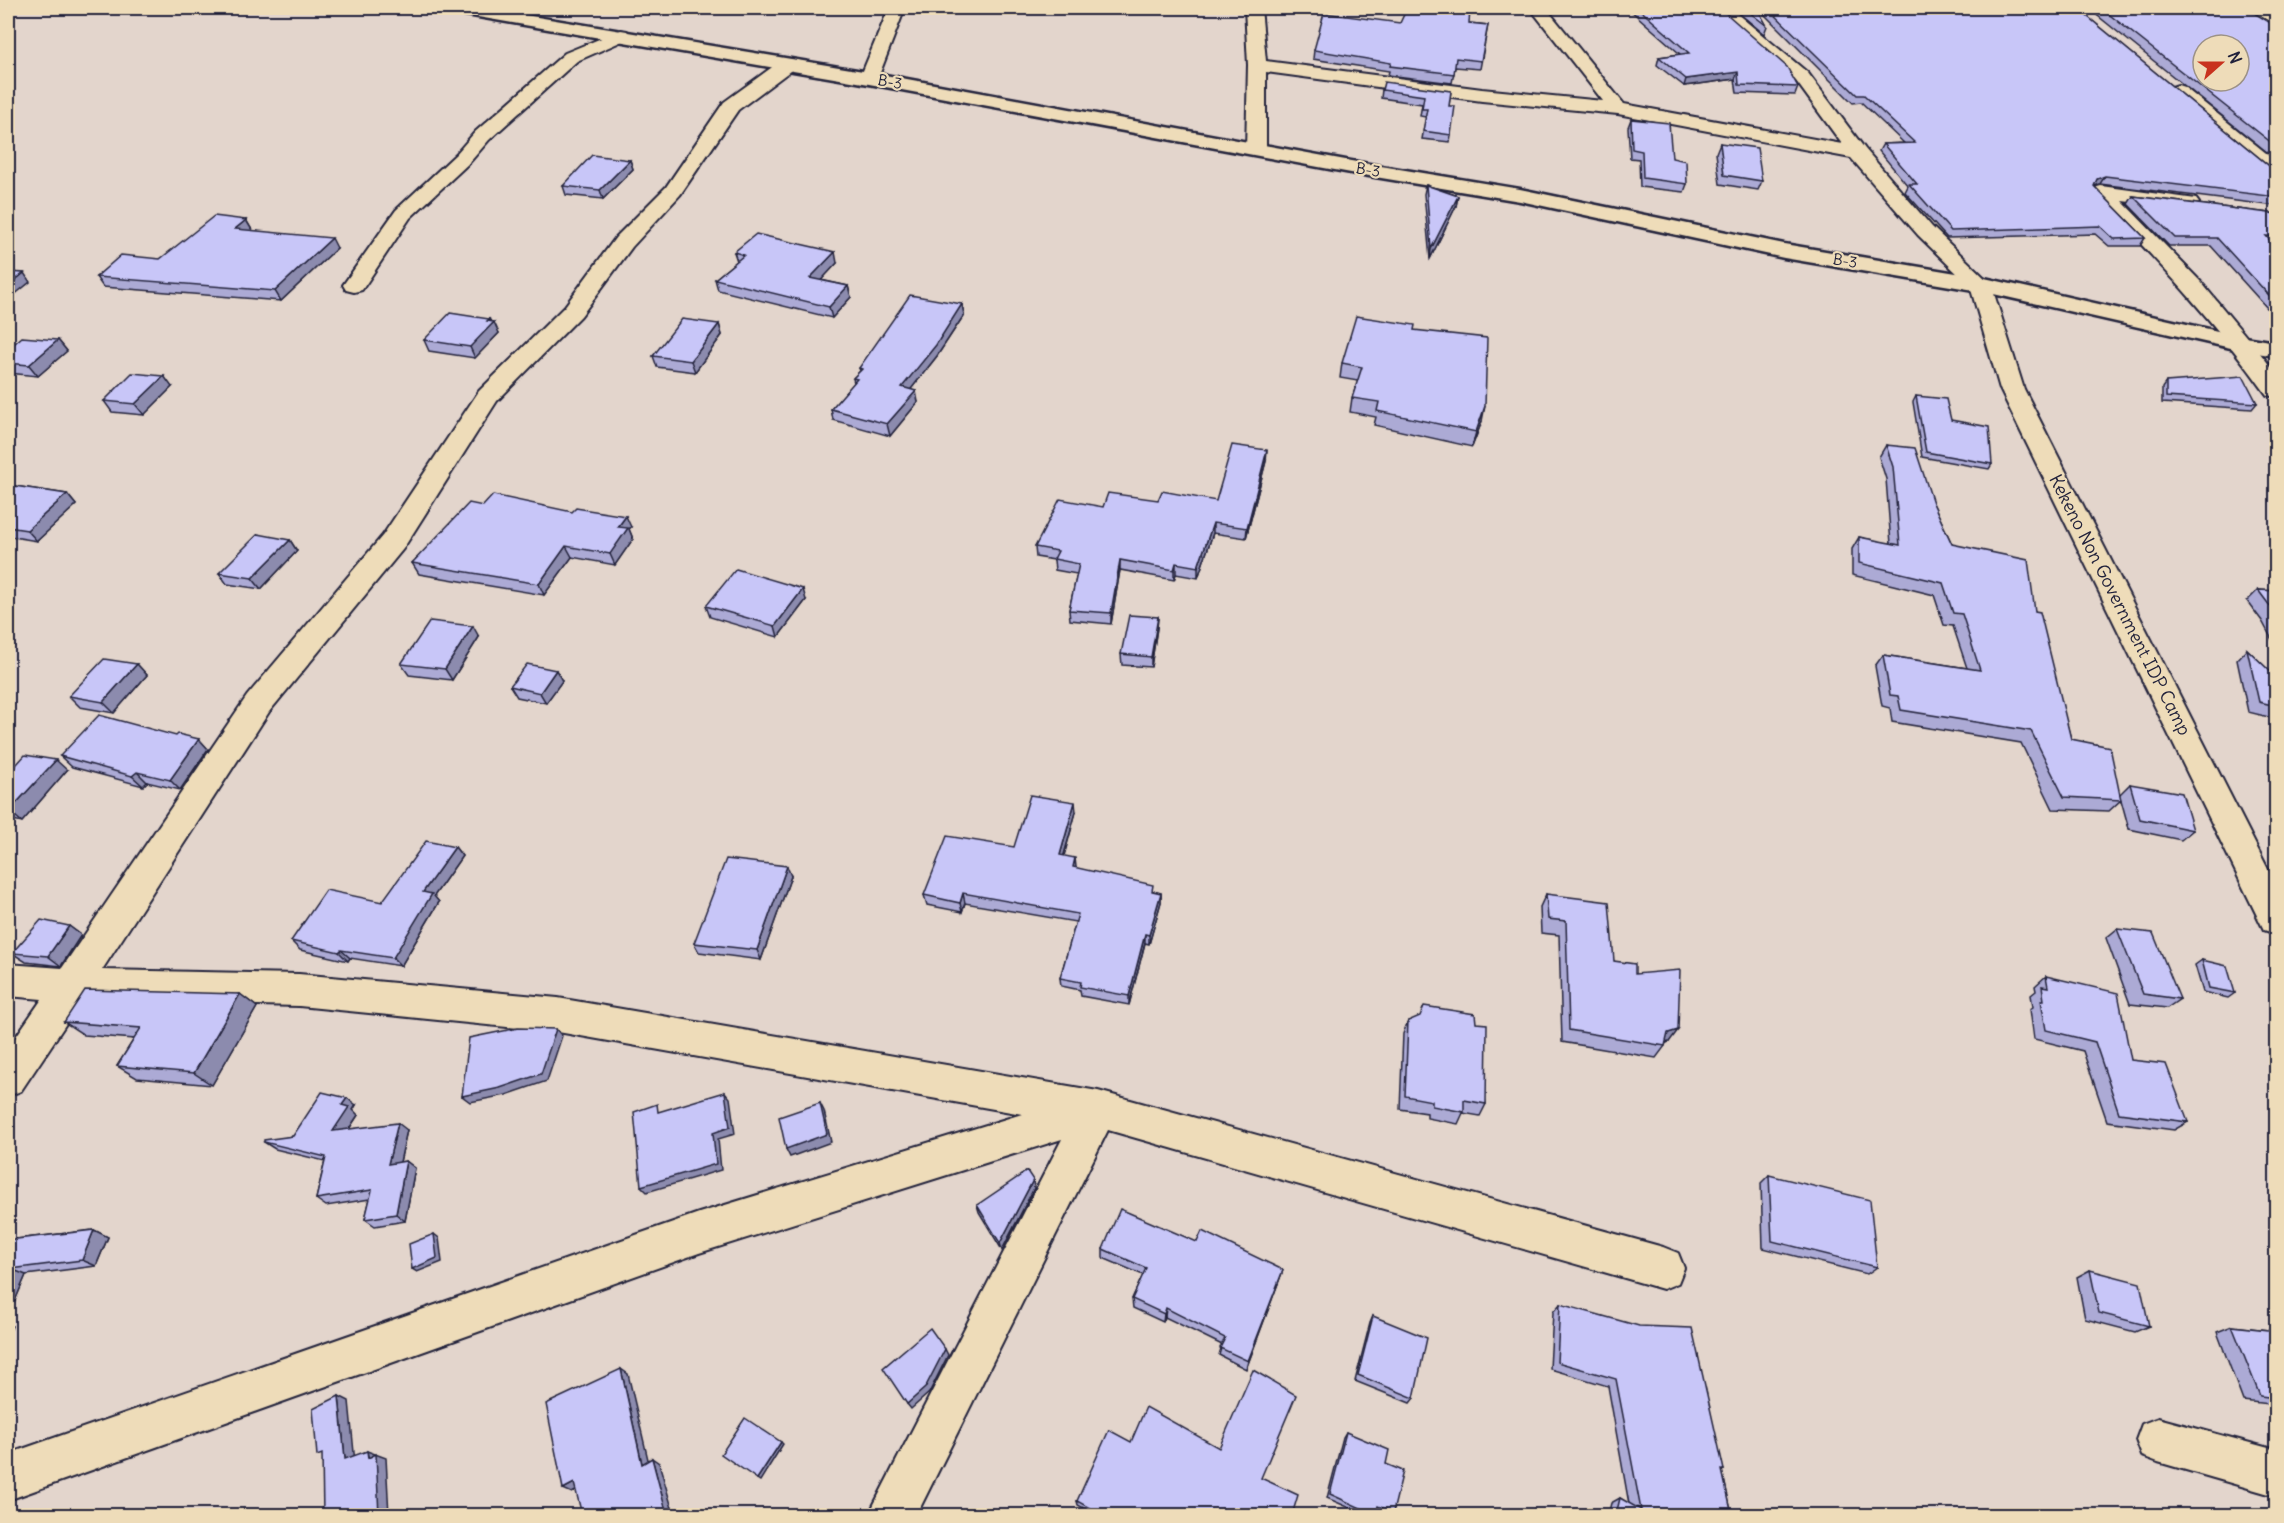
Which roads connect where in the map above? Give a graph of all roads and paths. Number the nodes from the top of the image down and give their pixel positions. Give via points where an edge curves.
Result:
1 (455, 8) edge
2 (897, 8) edge
3 (1253, 8) edge
4 (1538, 8) edge
5 (1720, 8) edge
6 (2249, 8) edge
7 (2277, 26) edge
8 (621, 35) junction
9 (789, 64) junction
10 (1257, 65) junction
11 (869, 78) junction
12 (2166, 81) edge
13 (1618, 108) junction
14 (1256, 150) junction
15 (1858, 153) junction
16 (2277, 171) edge
17 (2206, 206) edge
18 (1980, 284) junction
19 (354, 285) dead end
20 (2244, 344) junction
21 (2277, 349) edge
22 (2277, 390) edge
23 (2277, 919) edge
24 (8, 980) edge
25 (70, 985) junction
26 (8, 1078) edge
27 (1098, 1109) junction
28 (1663, 1268) dead end
29 (2158, 1440) dead end
30 (2277, 1473) edge
31 (8, 1477) edge
32 (891, 1515) edge

1 - 8 main road, B-3
2 - 11 street
3 - 10 street
4 - 13 street
5 - 15 street via 1802,77
6 - 7 street
8 - 9 main road, B-3
8 - 19 street via 571,57 482,136 403,214
9 - 11 main road, B-3
9 - 25 street via 731,106 673,191 624,242 573,311 488,396 393,542 258,704
10 - 13 street via 1482,95
10 - 14 street
11 - 14 main road, B-3
12 - 16 street
13 - 15 street
14 - 18 main road, B-3 via 1520,195 1784,251
15 - 18 street via 1925,231
17 - 20 street via 2101,192 2169,258
18 - 20 main road, B-3
18 - 23 street, Kekeno Non Government IDP Camp via 2012,389
20 - 21 main road, B-3
20 - 22 street
24 - 25 street
25 - 26 street
25 - 27 street via 299,990 558,1015
27 - 28 street
27 - 31 street via 699,1233
27 - 32 street
29 - 30 street

